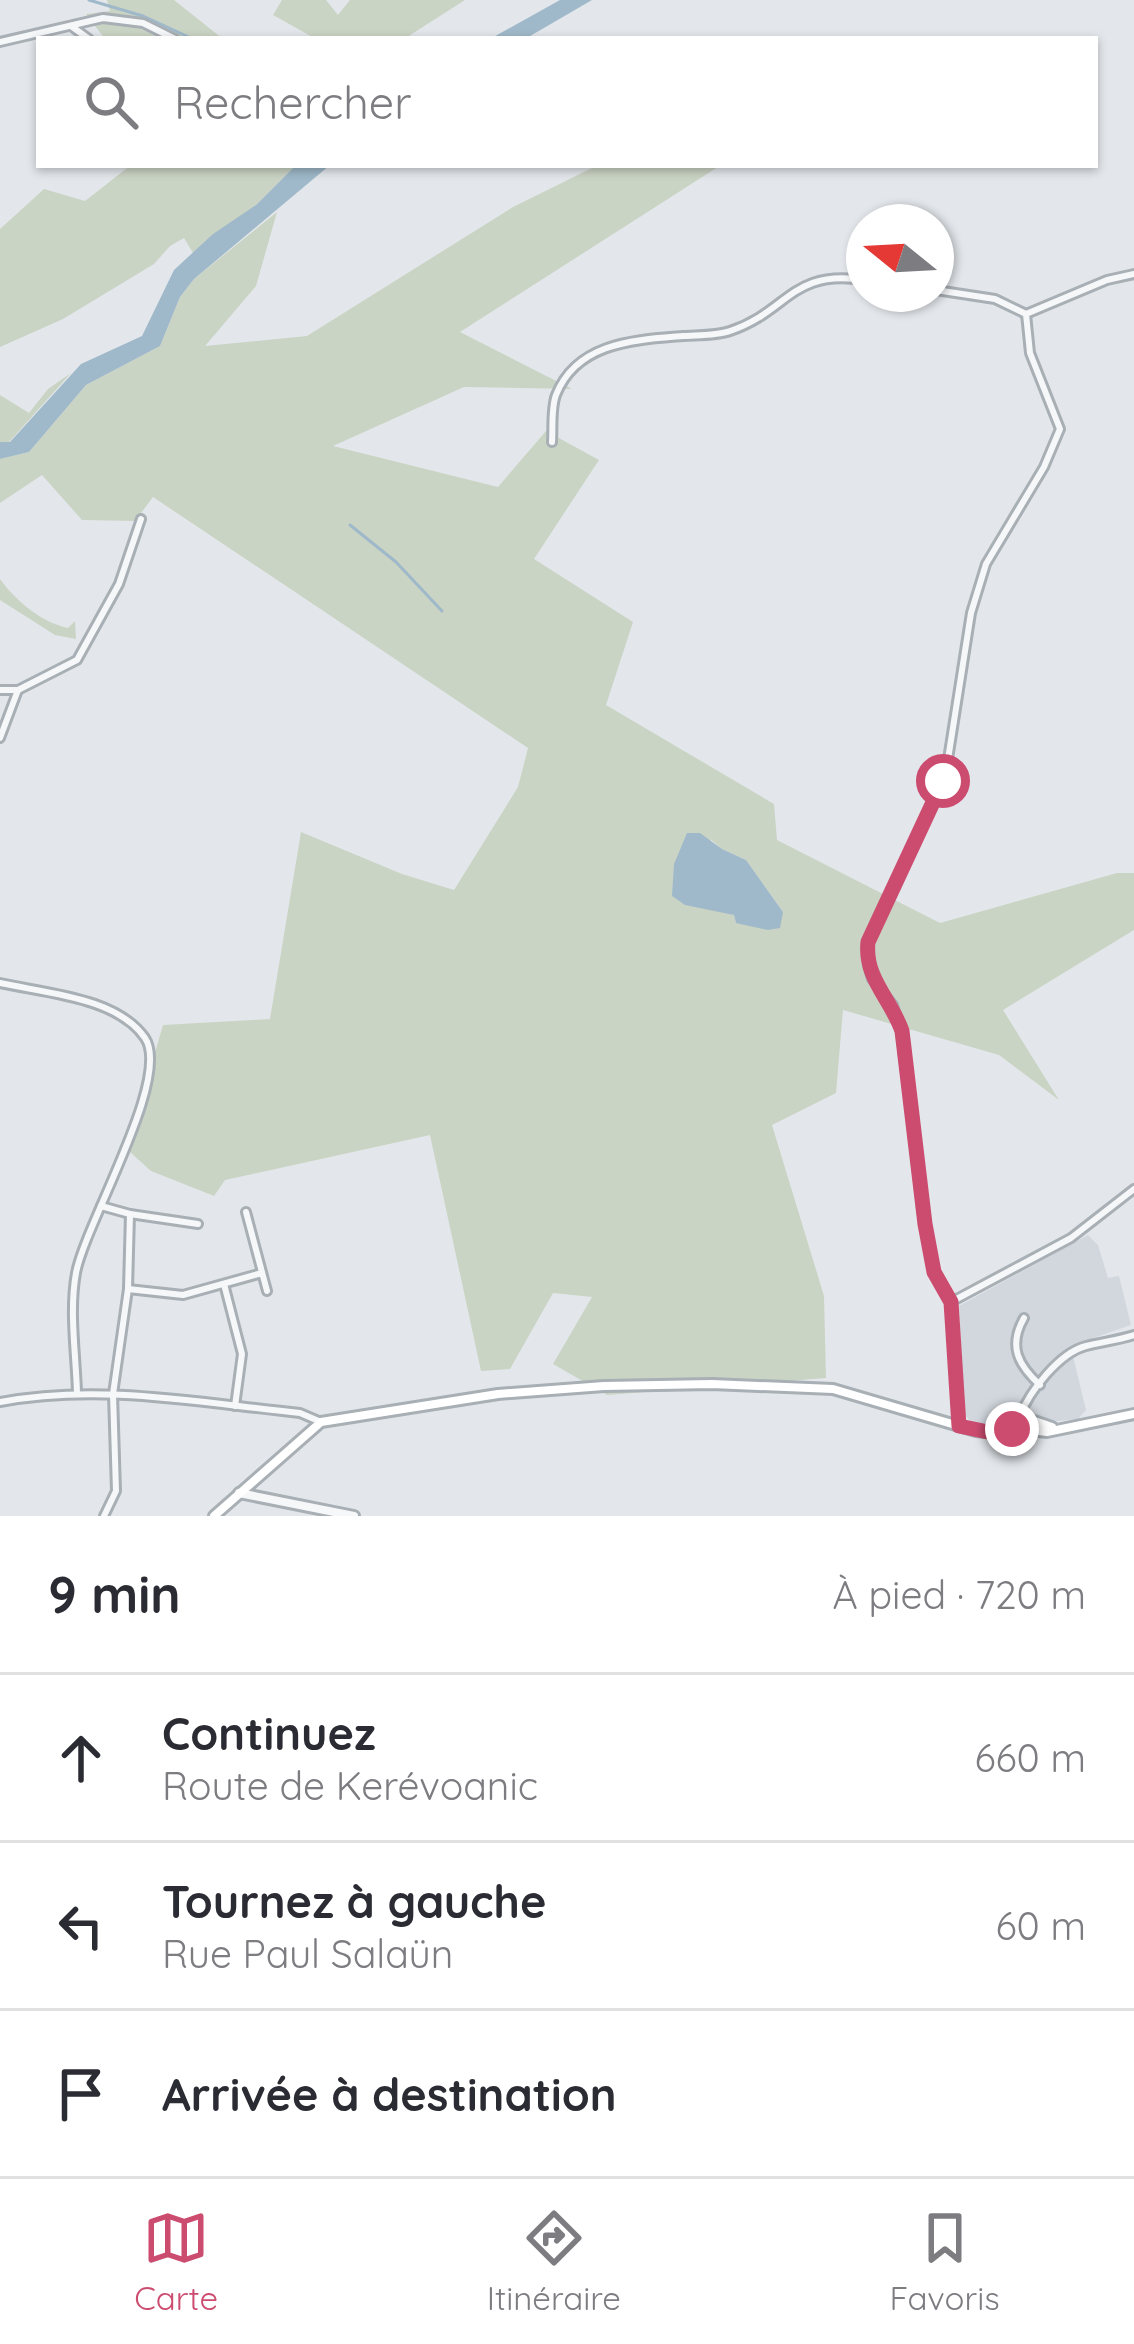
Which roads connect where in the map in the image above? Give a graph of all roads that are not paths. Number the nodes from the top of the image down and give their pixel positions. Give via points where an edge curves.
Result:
1 (71, 26) junction
2 (84, 36) edge
3 (169, 36) edge
4 (0, 42) edge
5 (1134, 274) edge
6 (846, 280) edge
7 (954, 293) edge
8 (1026, 314) junction
9 (552, 442) dead end
10 (141, 519) dead end
11 (0, 690) edge
12 (18, 690) junction
13 (0, 738) edge
14 (0, 983) edge
15 (1134, 1189) edge
16 (101, 1205) junction
17 (246, 1212) dead end
18 (130, 1214) junction
19 (198, 1224) dead end
20 (262, 1273) junction
21 (224, 1284) junction
22 (128, 1289) junction
23 (267, 1291) dead end
24 (951, 1302) junction
25 (1024, 1318) dead end
26 (1134, 1335) edge
27 (1040, 1385) junction
28 (77, 1394) junction
29 (112, 1394) junction
30 (0, 1402) edge
31 (236, 1406) junction
32 (1134, 1414) edge
33 (321, 1422) junction
34 (1023, 1424) junction
35 (959, 1426) junction
36 (239, 1493) junction
37 (104, 1516) edge
38 (214, 1516) edge
39 (354, 1516) edge

1 - 2 street
1 - 3 street via 103,18
1 - 4 street
5 - 8 street
6 - 9 street via 815,279 725,333 598,349 555,397
7 - 8 street
8 - 24 street via 1030,353 1060,428 986,564 946,772 867,954 872,980 902,1031 925,1224 934,1272
10 - 12 street via 119,584 77,660
11 - 12 street
12 - 13 street
14 - 16 street via 111,1012 148,1042 147,1082
15 - 24 street via 1071,1238
16 - 18 street
16 - 28 street via 75,1277
17 - 20 street
18 - 19 street
18 - 22 street
20 - 21 street
20 - 23 street
21 - 22 street via 183,1294
21 - 31 street via 242,1354
22 - 29 street
24 - 35 street
25 - 27 street via 1016,1352
26 - 27 street via 1085,1346
27 - 34 street
28 - 29 street
28 - 30 street
29 - 31 street
29 - 37 street via 116,1491
31 - 33 street
32 - 34 main road via 1060,1428
33 - 35 main road via 498,1394 712,1384 833,1389
33 - 36 main road
34 - 35 main road via 993,1433
36 - 38 main road
36 - 39 street

